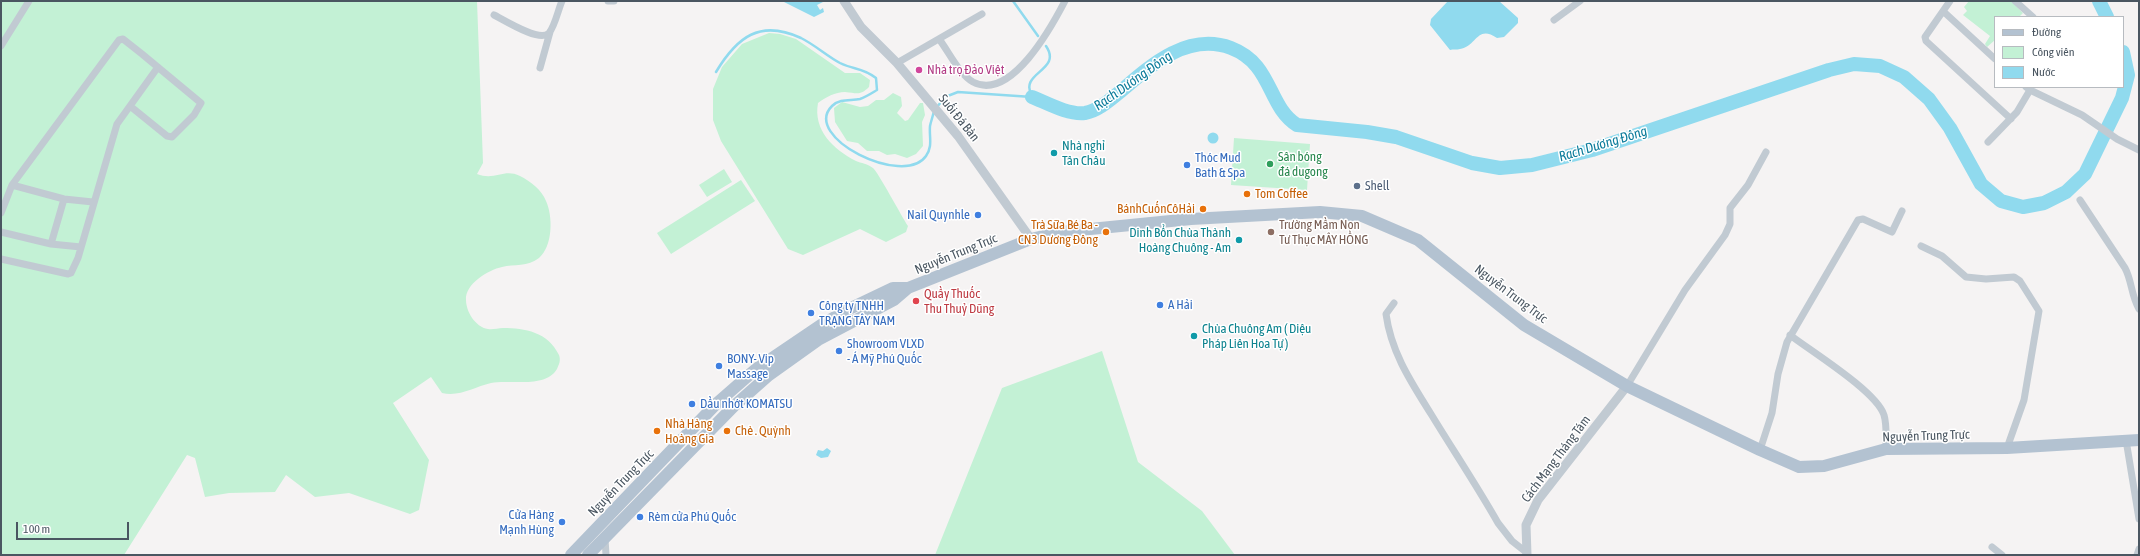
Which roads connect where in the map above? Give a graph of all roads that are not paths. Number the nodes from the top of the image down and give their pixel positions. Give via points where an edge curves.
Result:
1 (29, 1) edge
2 (562, 1) edge
3 (608, 1) edge
4 (614, 1) edge
5 (844, 1) edge
6 (1066, 1) edge
7 (1580, 1) edge
8 (1950, 1) edge
9 (2015, 1) edge
10 (1944, 12) junction
11 (982, 14) dead end
12 (494, 16) dead end
13 (2032, 16) edge
14 (1554, 20) dead end
15 (550, 32) junction
16 (939, 39) junction
17 (1, 46) edge
18 (1994, 58) edge
19 (897, 63) junction
20 (158, 67) junction
21 (540, 68) dead end
22 (2029, 88) edge
23 (130, 106) junction
24 (2011, 119) junction
25 (1988, 142) dead end
26 (2139, 150) edge
27 (1766, 152) dead end
28 (12, 185) junction
29 (64, 199) junction
30 (2080, 200) dead end
31 (93, 202) junction
32 (1902, 210) dead end
33 (1, 213) edge
34 (1, 232) edge
35 (1031, 239) junction
36 (51, 244) junction
37 (1920, 246) dead end
38 (81, 247) junction
39 (1, 259) edge
40 (908, 288) junction
41 (1394, 303) dead end
42 (2139, 309) edge
43 (1790, 335) junction
44 (1627, 386) junction
45 (2126, 440) junction
46 (2139, 440) edge
47 (2007, 448) junction
48 (1886, 449) junction
49 (1760, 450) junction
50 (2139, 519) edge
51 (605, 538) junction
52 (1992, 547) dead end
53 (2139, 549) edge
54 (1527, 553) edge
55 (571, 555) edge
56 (588, 555) edge
57 (606, 555) edge
58 (2002, 555) edge
59 (2137, 555) edge

1 - 17 street
2 - 15 street
3 - 4 street
5 - 19 street, Suối Đá Bàn via 861,27
6 - 16 street via 1051,27 1018,70 995,84 984,86 968,78
7 - 14 street
8 - 10 street
9 - 13 street
10 - 18 street
10 - 24 street via 1925,37 1926,42
11 - 16 street
12 - 15 street via 536,36 544,36
15 - 21 street
16 - 19 street
19 - 35 street, Suối Đá Bàn via 958,136
20 - 23 street
20 - 23 street via 200,101 199,107 172,137 167,136
20 - 28 street via 123,40 118,40
22 - 24 street
22 - 26 street via 2082,115 2117,139
23 - 31 street via 117,124
24 - 25 street
27 - 44 street via 1748,185 1730,208 1730,224 1725,236 1685,290
28 - 29 street
28 - 33 street
29 - 31 street
29 - 36 street
30 - 42 street via 2125,268 2130,279 2132,296
31 - 38 street
32 - 43 street via 1892,232 1863,219 1858,220
34 - 36 street
35 - 40 main road, Nguyễn Trung Trực
35 - 44 main road, Nguyễn Trung Trực via 1082,228 1191,219 1320,212 1362,216 1418,240 1524,325
36 - 38 street
37 - 47 street via 1942,256 1966,277 1986,279 2014,276 2039,311 2024,400
38 - 39 street via 73,270 68,274
40 - 51 main road, Nguyễn Trung Trực via 894,300 818,340 769,375 734,406
40 - 55 main road, Nguyễn Trung Trực via 893,288 849,309 756,369 716,404
41 - 54 street via 1386,314 1392,343 1404,371 1498,523
43 - 48 street via 1866,392 1879,406 1884,416
43 - 49 street via 1782,353 1772,413
44 - 49 main road, Nguyễn Trung Trực
44 - 54 street, Cách Mạng Tháng Tám via 1538,500 1526,525
45 - 46 main road, Nguyễn Trung Trực
45 - 47 main road, Nguyễn Trung Trực
45 - 50 street
47 - 48 main road, Nguyễn Trung Trực
48 - 49 main road, Nguyễn Trung Trực via 1810,468 1799,467
51 - 56 main road, Nguyễn Trung Trực
51 - 57 street
52 - 58 street
53 - 59 street

